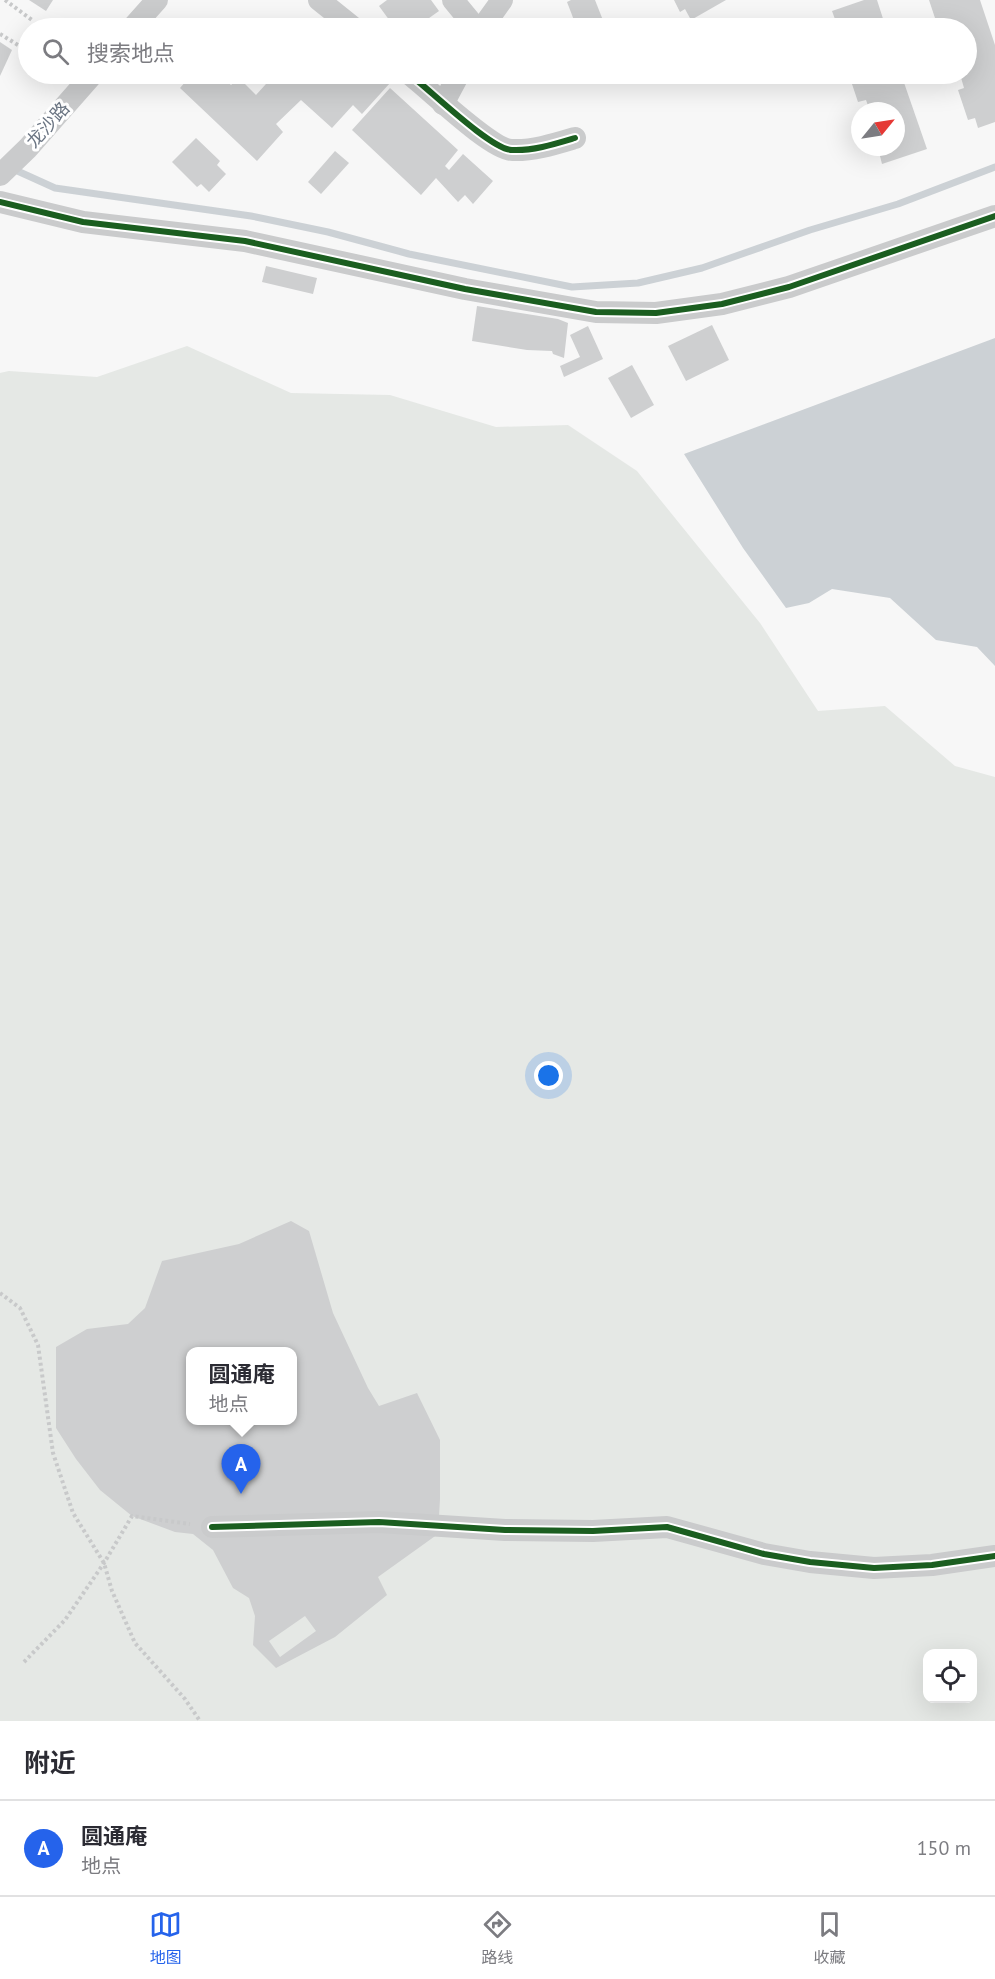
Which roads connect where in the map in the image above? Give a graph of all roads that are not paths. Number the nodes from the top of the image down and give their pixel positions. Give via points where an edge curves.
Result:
1 (319, 0) edge
2 (453, 0) edge
3 (502, 0) edge
4 (147, 3) edge
5 (138, 18) edge
6 (342, 18) edge
7 (468, 18) edge
8 (489, 18) edge
9 (84, 84) edge
10 (420, 84) edge
11 (454, 84) edge
12 (443, 104) junction
13 (575, 138) dead end
14 (0, 175) edge
15 (0, 202) edge
16 (995, 216) edge
17 (212, 1527) road end
18 (995, 1556) edge

1 - 6 street
2 - 7 street
3 - 8 street
4 - 5 street
9 - 14 street, 龙沙路
10 - 12 street
11 - 12 street
12 - 13 street via 509,151
15 - 16 street via 83,222 245,242 465,290 596,312 656,313 722,304 789,286
17 - 18 street via 379,1522 505,1530 667,1527 764,1554 874,1568

